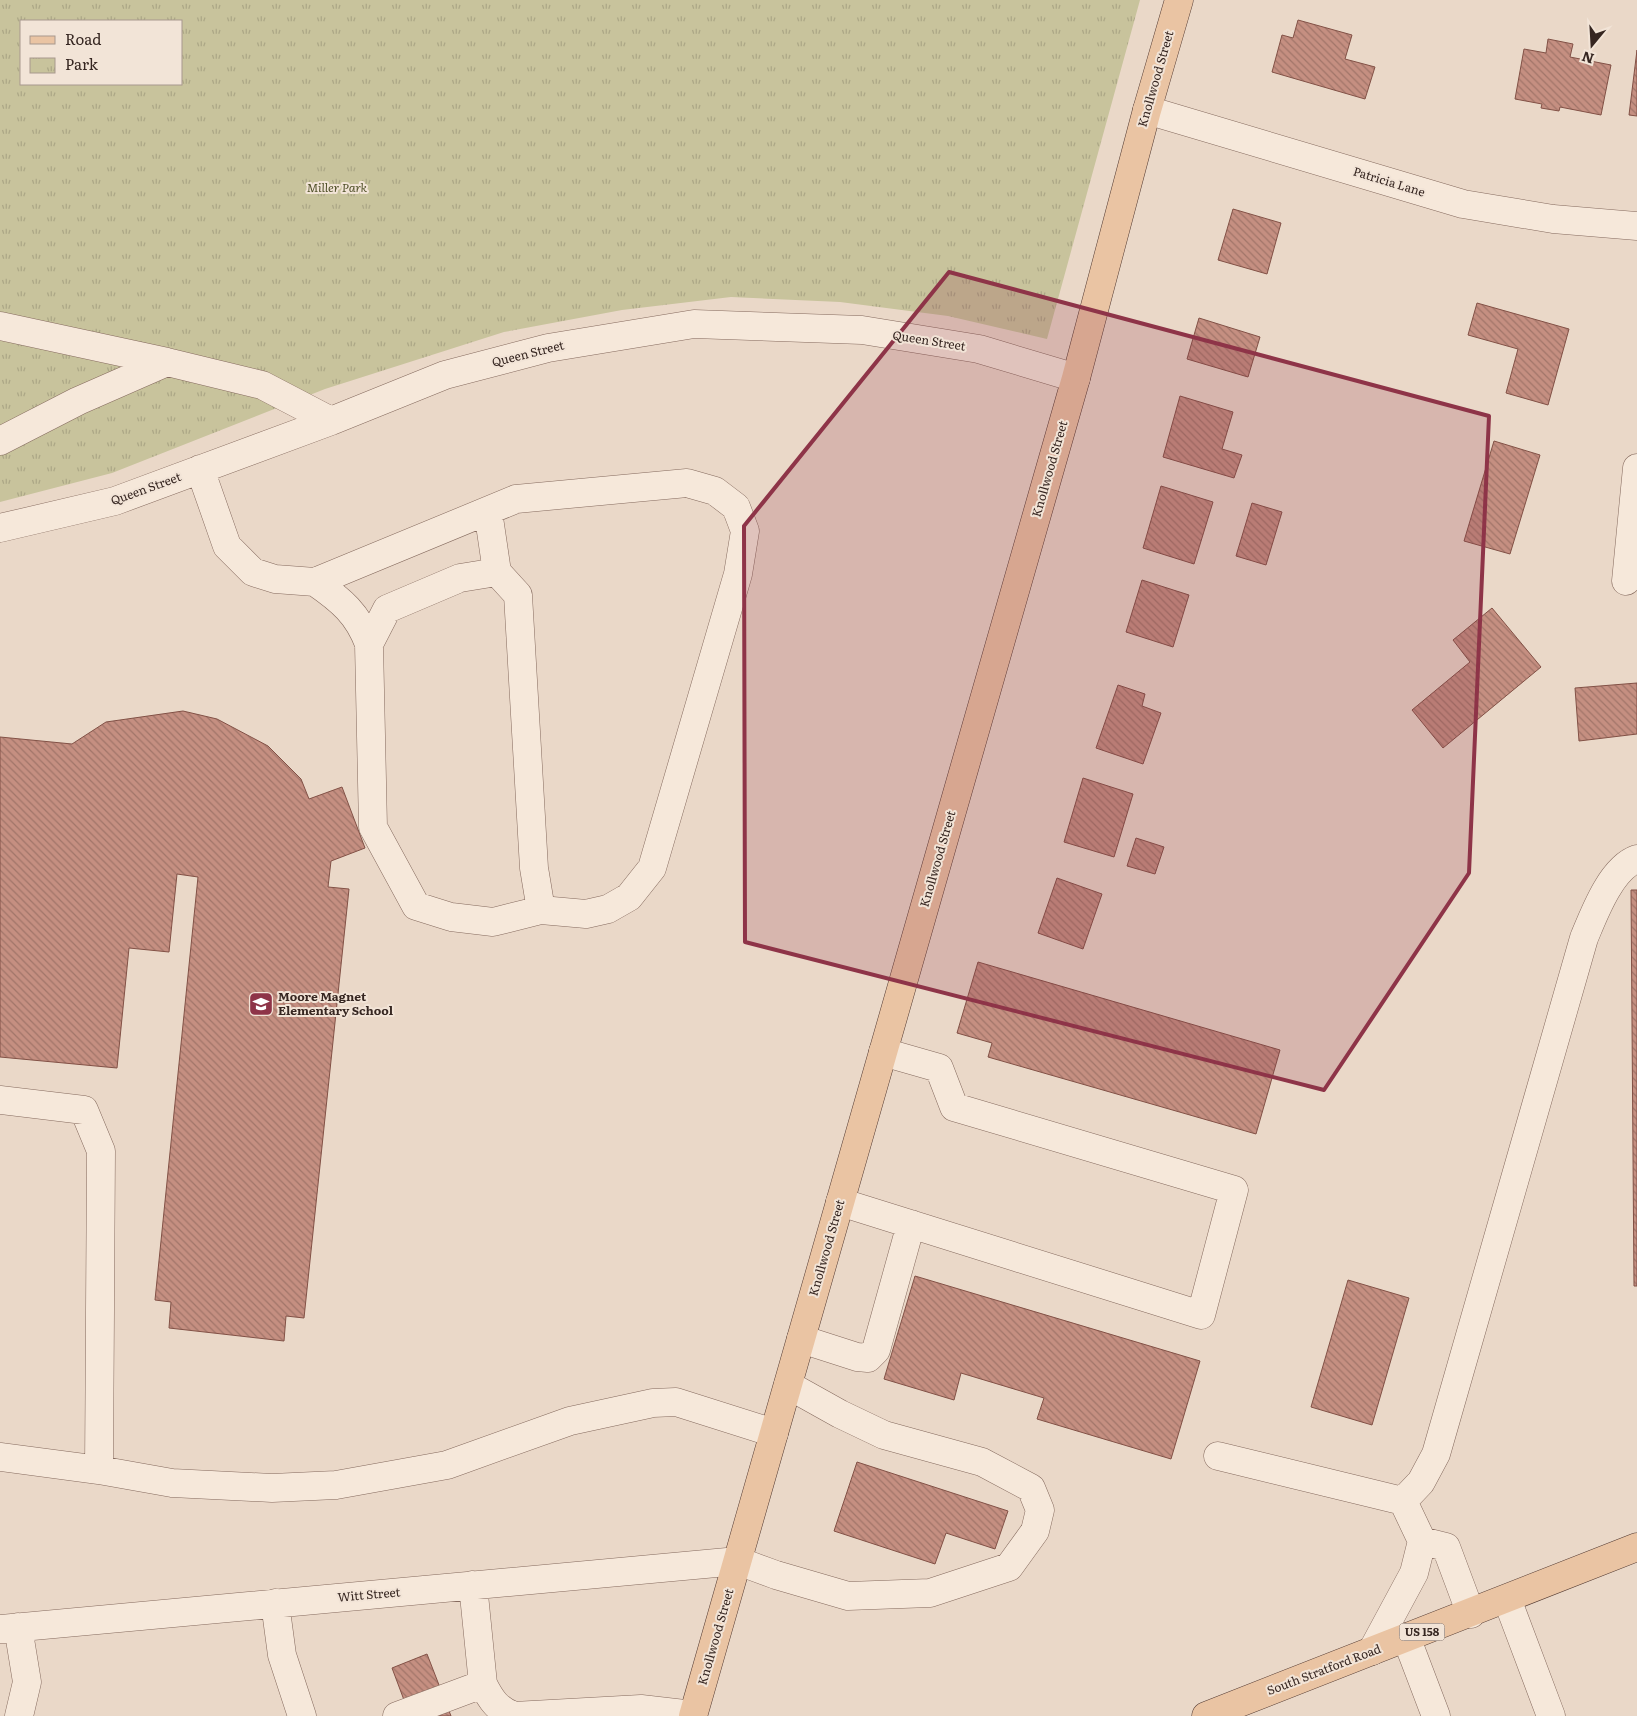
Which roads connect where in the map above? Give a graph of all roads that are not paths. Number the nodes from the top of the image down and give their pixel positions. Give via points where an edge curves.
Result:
1 (1179, 0) edge
2 (1147, 110) junction
3 (1637, 226) edge
4 (0, 326) edge
5 (167, 362) junction
6 (1076, 378) junction
7 (331, 421) junction
8 (0, 441) edge
9 (1637, 468) edge
10 (200, 469) junction
11 (488, 511) junction
12 (0, 528) edge
13 (497, 572) junction
14 (315, 582) junction
15 (1626, 582) dead end
16 (369, 644) junction
17 (1637, 859) edge
18 (541, 910) junction
19 (883, 1052) junction
20 (0, 1100) edge
21 (840, 1202) junction
22 (911, 1224) junction
23 (801, 1339) junction
24 (788, 1385) junction
25 (774, 1434) junction
26 (0, 1456) edge
27 (1218, 1456) dead end
28 (99, 1470) junction
29 (1403, 1501) junction
30 (1422, 1541) junction
31 (1637, 1547) edge
32 (738, 1561) junction
33 (473, 1585) junction
34 (1507, 1599) junction
35 (275, 1603) junction
36 (1471, 1614) junction
37 (9, 1628) edge
38 (1406, 1638) junction
39 (1372, 1651) junction
40 (483, 1684) junction
41 (693, 1715) edge
42 (20, 1716) edge
43 (302, 1716) edge
44 (397, 1716) edge
45 (1206, 1716) edge
46 (1436, 1716) edge
47 (1551, 1716) edge

1 - 2 main road, Knollwood Street
2 - 3 street, Patricia Lane via 1463,204 1553,219
2 - 6 main road, Knollwood Street
4 - 5 street
5 - 7 street via 262,385
5 - 8 street via 78,401
6 - 7 street, Queen Street via 979,349 862,330 694,324 548,348 445,375
6 - 19 main road, Knollwood Street
7 - 10 street, Queen Street
9 - 15 street
10 - 12 street, Queen Street via 114,501
10 - 14 street via 227,546 239,560 253,572 275,579
11 - 13 street
11 - 14 street
11 - 18 street via 516,499 687,483 715,491 736,507 745,531 738,574 652,868 629,897 608,908 586,914
13 - 16 street via 460,578 387,609
13 - 18 street via 518,595 534,868
14 - 16 street via 342,600 363,627
16 - 18 street via 373,827 416,906 451,916 493,922
17 - 29 street via 1628,862 1601,898 1584,938 1436,1454 1422,1482
19 - 21 main road, Knollwood Street
19 - 22 street via 939,1068 954,1107 1234,1190 1201,1316
20 - 28 street via 84,1110 101,1151
21 - 22 street
21 - 23 main road, Knollwood Street
22 - 23 street via 876,1350 868,1358 857,1357
23 - 24 main road, Knollwood Street
24 - 25 main road, Knollwood Street
24 - 32 street via 884,1434 982,1462 1031,1488 1040,1510 1035,1531 1009,1567 930,1593 848,1596
25 - 28 street via 676,1402 570,1421 447,1465 336,1485 272,1488 172,1483
25 - 32 main road, Knollwood Street
26 - 28 street
27 - 29 street
29 - 30 street
30 - 36 street via 1446,1547
30 - 39 street via 1414,1573
31 - 34 main road, South Stratford Road / US 158
32 - 33 street, Witt Street
32 - 41 main road, Knollwood Street
33 - 35 street, Witt Street
33 - 40 street
34 - 36 main road, South Stratford Road / US 158
34 - 47 street
35 - 37 street, Witt Street
35 - 43 street via 282,1655
36 - 38 main road, South Stratford Road / US 158
37 - 42 street via 27,1682
38 - 39 main road, South Stratford Road / US 158
38 - 46 street
39 - 45 main road, South Stratford Road / US 158
40 - 41 street via 500,1710 514,1716 641,1709
40 - 44 street

